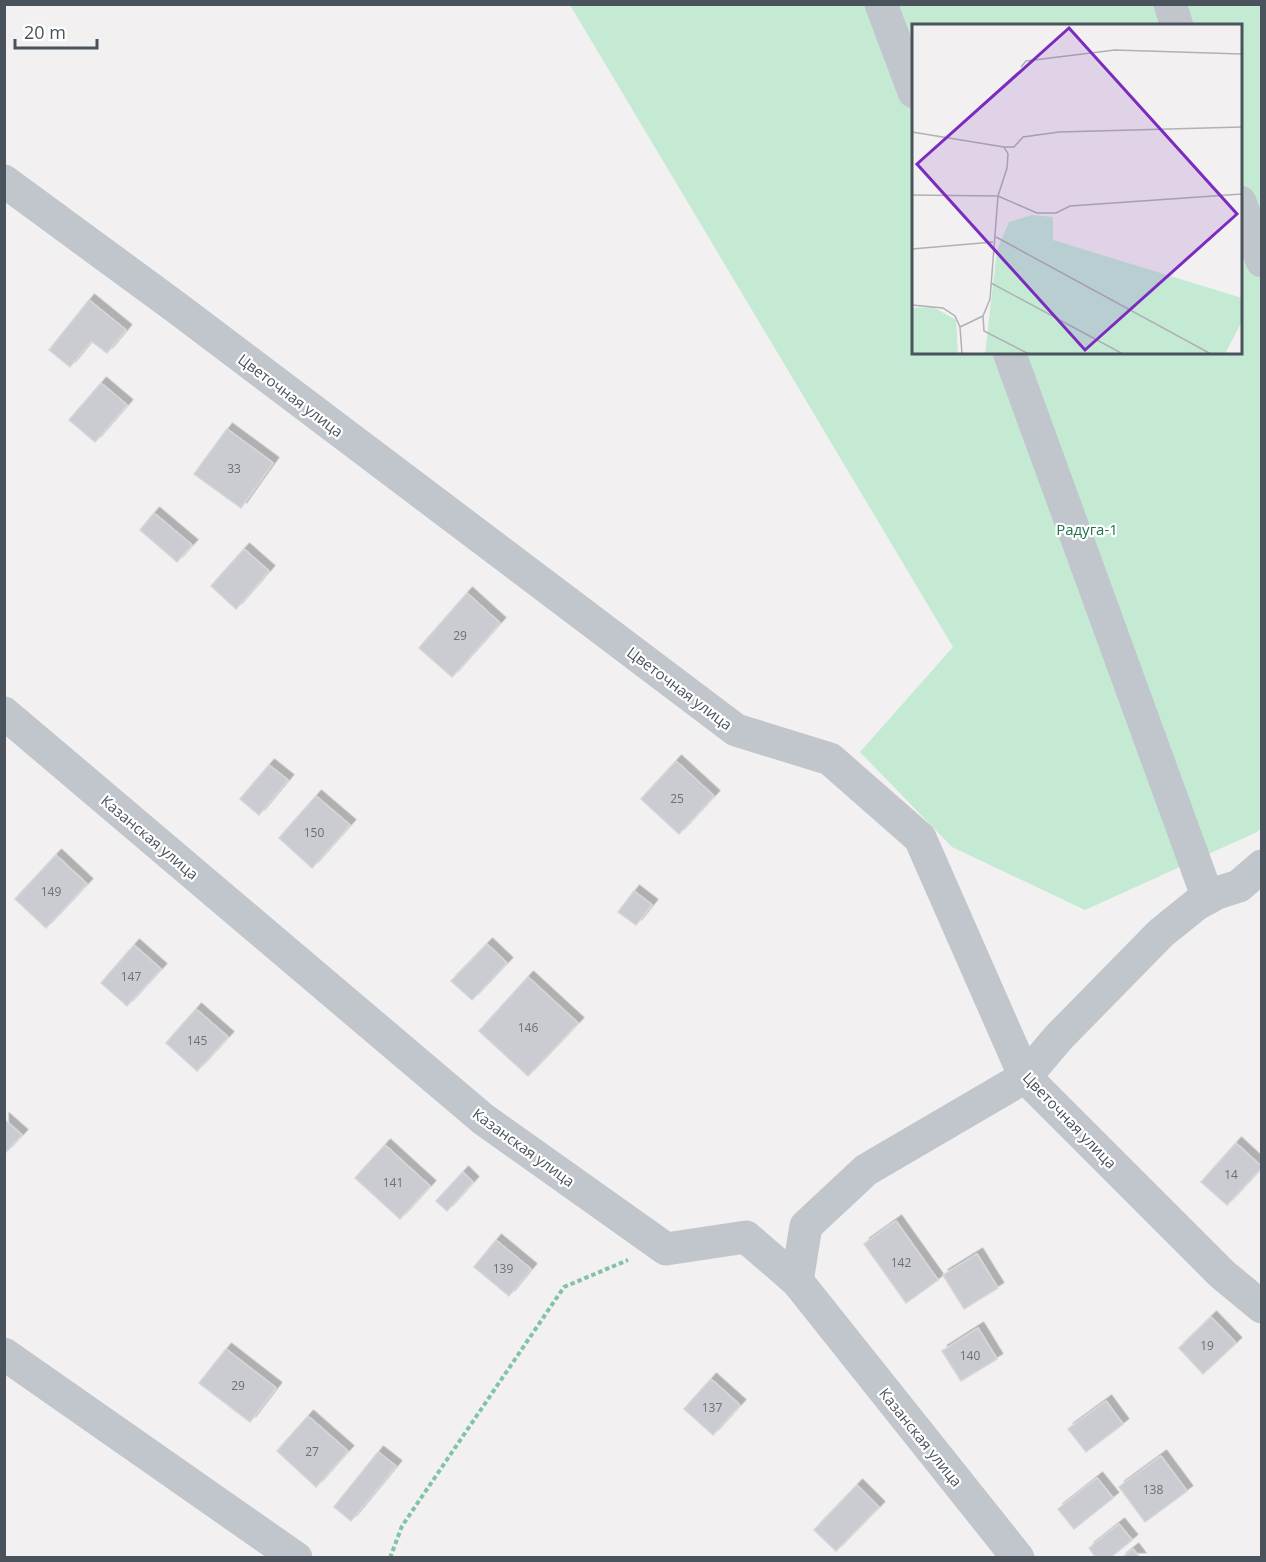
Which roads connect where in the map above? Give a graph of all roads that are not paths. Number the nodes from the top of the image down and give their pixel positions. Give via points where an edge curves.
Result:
1 (881, 4) edge
2 (1170, 4) edge
3 (1176, 24) edge
4 (912, 87) edge
5 (4, 181) edge
6 (1242, 207) edge
7 (1262, 261) edge
8 (1010, 354) edge
9 (4, 713) edge
10 (1254, 884) edge
11 (1208, 898) junction
12 (1024, 1077) junction
13 (797, 1281) junction
14 (1262, 1307) edge
15 (4, 1354) edge
16 (296, 1557) edge
17 (1018, 1557) edge

1 - 4 street
2 - 3 street
5 - 12 street, Цветочная улица via 736,730 830,759 920,838
6 - 7 street
8 - 11 street
9 - 13 street, Казанская улица via 483,1119 666,1249 746,1237
10 - 11 street
11 - 12 street via 1135,957
12 - 13 street via 866,1170 806,1226
12 - 14 street, Цветочная улица via 1222,1274
13 - 17 street, Казанская улица
15 - 16 street

